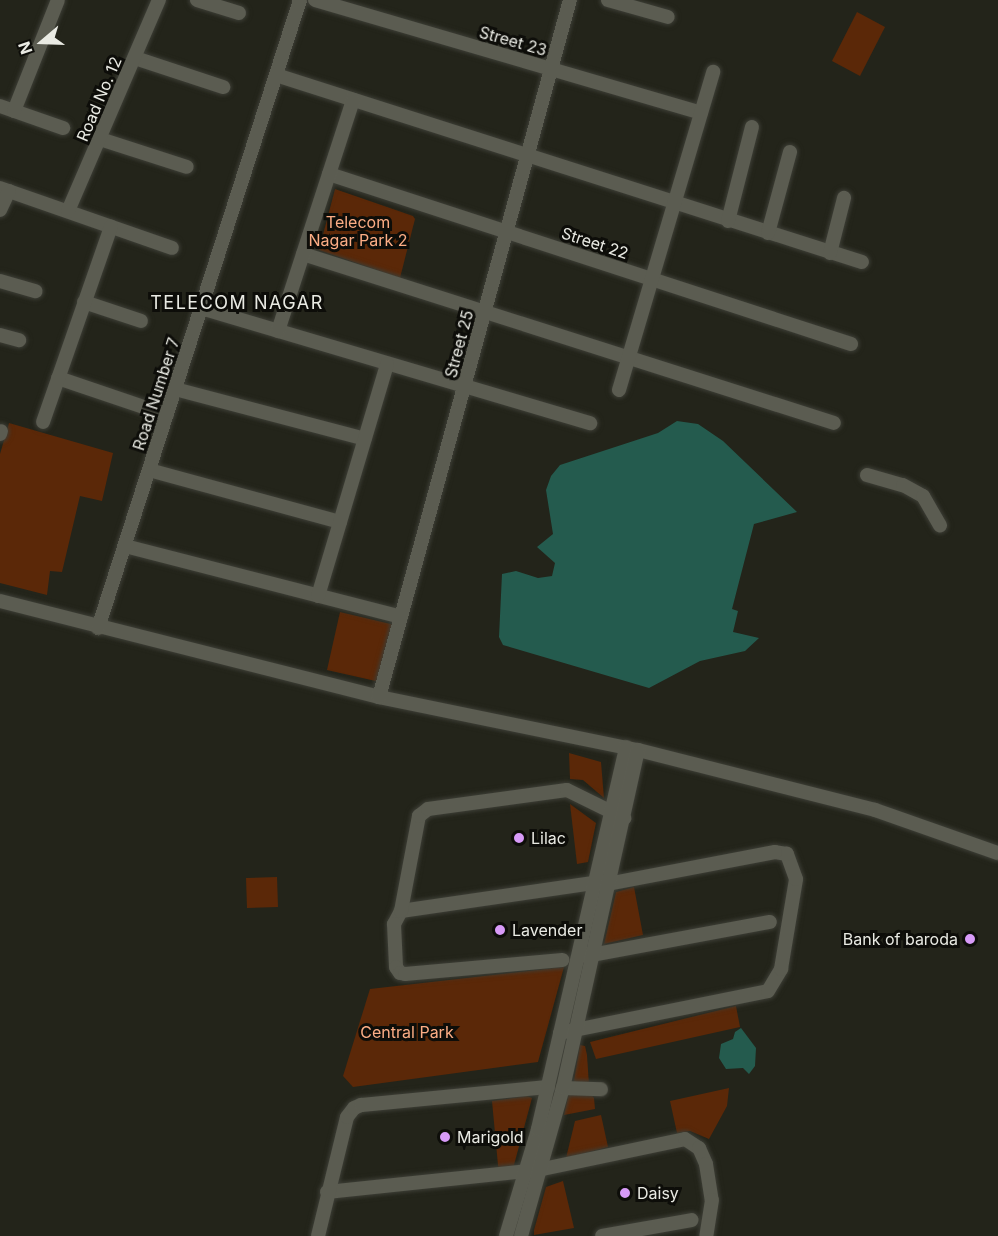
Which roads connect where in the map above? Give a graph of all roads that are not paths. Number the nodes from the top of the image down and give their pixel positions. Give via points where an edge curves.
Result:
1 (58, 0) edge
2 (159, 0) edge
3 (197, 0) edge
4 (300, 0) edge
5 (315, 0) edge
6 (570, 0) edge
7 (608, 0) edge
8 (239, 13) dead end
9 (668, 17) dead end
10 (135, 58) junction
11 (551, 70) junction
12 (713, 72) dead end
13 (276, 75) junction
14 (223, 87) dead end
15 (353, 100) junction
16 (0, 106) edge
17 (14, 111) junction
18 (701, 113) junction
19 (752, 127) dead end
20 (63, 128) dead end
21 (100, 139) junction
22 (790, 152) dead end
23 (527, 156) junction
24 (187, 167) dead end
25 (329, 174) junction
26 (4, 189) edge
27 (844, 198) dead end
28 (675, 203) junction
29 (0, 210) edge
30 (68, 212) junction
31 (728, 220) junction
32 (111, 226) junction
33 (506, 232) junction
34 (768, 233) junction
35 (172, 248) dead end
36 (830, 252) junction
37 (303, 254) junction
38 (862, 262) dead end
39 (652, 279) junction
40 (0, 281) edge
41 (36, 291) dead end
42 (84, 302) junction
43 (201, 308) junction
44 (485, 311) junction
45 (141, 321) dead end
46 (278, 331) junction
47 (0, 335) edge
48 (19, 340) dead end
49 (850, 344) dead end
50 (629, 357) junction
51 (387, 364) junction
52 (58, 378) junction
53 (464, 387) junction
54 (175, 389) junction
55 (619, 390) dead end
56 (167, 415) junction
57 (42, 422) dead end
58 (590, 423) dead end
59 (834, 423) dead end
60 (364, 439) junction
61 (149, 470) junction
62 (867, 475) dead end
63 (340, 522) junction
64 (940, 526) dead end
65 (124, 546) junction
66 (318, 596) junction
67 (0, 600) edge
68 (401, 617) junction
69 (98, 628) junction
70 (379, 697) junction
71 (632, 749) junction
72 (618, 816) junction
73 (998, 853) edge
74 (593, 883) junction
75 (608, 885) junction
76 (401, 911) junction
77 (770, 922) dead end
78 (593, 956) junction
79 (578, 957) junction
80 (562, 960) dead end
81 (575, 1031) junction
82 (560, 1033) junction
83 (548, 1087) junction
84 (563, 1088) junction
85 (601, 1089) dead end
86 (538, 1170) junction
87 (524, 1171) junction
88 (327, 1191) junction
89 (692, 1220) dead end
90 (318, 1236) edge
91 (506, 1236) edge
92 (521, 1236) edge
93 (602, 1236) edge
94 (706, 1236) edge

1 - 17 street
2 - 10 street, Road No. 12
3 - 8 street
4 - 13 street, Road Number 7
5 - 11 street, Street 23
6 - 11 street, Street 25
7 - 9 street
10 - 14 street
10 - 21 street, Road No. 12
11 - 18 street, Street 23
11 - 23 street, Street 25
12 - 18 street
13 - 15 street
13 - 43 street, Road Number 7
15 - 23 street
15 - 25 street
16 - 17 street
17 - 20 street
18 - 28 street
19 - 31 street
21 - 24 street
21 - 30 street, Road No. 12
22 - 34 street
23 - 28 street
23 - 33 street, Street 25
25 - 33 street, Street 22
25 - 37 street
26 - 29 street
26 - 30 street
27 - 36 street
28 - 31 street
28 - 39 street
30 - 32 street
31 - 34 street
32 - 35 street
32 - 42 street
33 - 39 street, Street 22
33 - 44 street, Street 25
34 - 36 street
36 - 38 street
37 - 44 street
37 - 46 street
39 - 49 street, Street 22
39 - 50 street
40 - 41 street
42 - 45 street
42 - 52 street
43 - 46 street
43 - 54 street, Road Number 7
44 - 50 street
44 - 53 street, Street 25
46 - 51 street
47 - 48 street
50 - 55 street
50 - 59 street
51 - 53 street
51 - 60 street
52 - 56 street
52 - 57 street
53 - 58 street
53 - 68 street, Street 25
54 - 56 street, Road Number 7
54 - 60 street
56 - 61 street, Road Number 7
60 - 63 street
61 - 63 street
61 - 65 street, Road Number 7
62 - 64 street via 903,485 923,496
63 - 66 street
65 - 66 street
65 - 69 street, Road Number 7
66 - 68 street
67 - 69 street
68 - 70 street, Street 25
69 - 70 street
70 - 71 street
71 - 72 street
71 - 73 street via 875,810
72 - 74 street
72 - 75 street
72 - 76 street via 567,790 422,811
74 - 75 street
74 - 76 street
74 - 79 street
75 - 78 street
75 - 81 street via 776,852 787,854 796,879 781,969 768,991
76 - 80 street via 394,924 396,967 405,975
77 - 78 street
78 - 79 street
78 - 81 street
79 - 82 street
81 - 82 street
81 - 84 street
82 - 83 street
83 - 87 street
83 - 88 street via 361,1105 347,1117
84 - 85 street
84 - 86 street
86 - 87 street
86 - 92 street
86 - 94 street via 685,1139 699,1148 706,1164 712,1200
87 - 88 street
87 - 91 street
88 - 90 street
89 - 93 street

